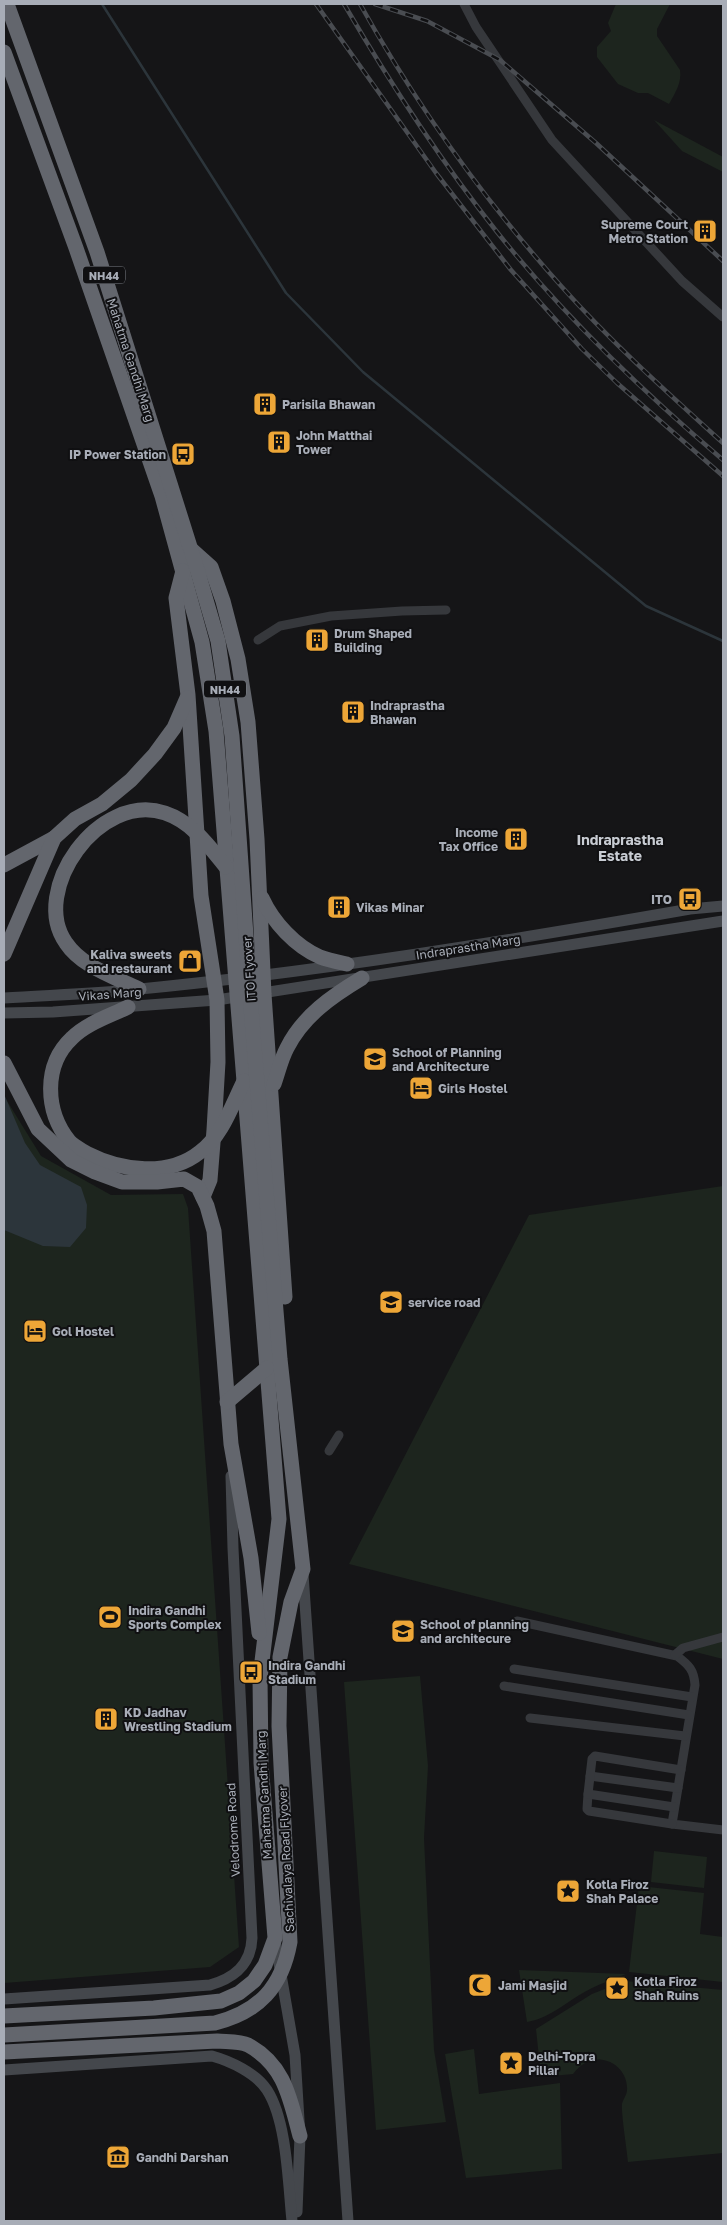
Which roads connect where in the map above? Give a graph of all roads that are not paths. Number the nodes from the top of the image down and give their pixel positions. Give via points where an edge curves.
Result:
1 (6, 4) edge
2 (464, 4) edge
3 (4, 52) edge
4 (723, 317) edge
5 (191, 549) junction
6 (183, 570) junction
7 (446, 610) dead end
8 (258, 640) dead end
9 (188, 695) junction
10 (54, 838) junction
11 (4, 865) edge
12 (226, 867) junction
13 (260, 892) junction
14 (201, 896) junction
15 (723, 906) edge
16 (723, 921) edge
17 (4, 954) edge
18 (347, 964) junction
19 (264, 976) junction
20 (362, 978) junction
21 (215, 980) junction
22 (139, 990) junction
23 (264, 994) junction
24 (4, 998) edge
25 (217, 1000) junction
26 (128, 1007) junction
27 (4, 1013) edge
28 (4, 1063) edge
29 (244, 1081) junction
30 (271, 1091) junction
31 (203, 1197) junction
32 (271, 1361) junction
33 (283, 1393) junction
34 (227, 1402) junction
35 (338, 1435) dead end
36 (231, 1444) junction
37 (329, 1451) dead end
38 (303, 1569) junction
39 (518, 1621) dead end
40 (723, 1637) edge
41 (674, 1655) junction
42 (262, 1657) junction
43 (514, 1669) dead end
44 (504, 1686) dead end
45 (692, 1697) junction
46 (689, 1715) junction
47 (530, 1718) dead end
48 (685, 1736) junction
49 (681, 1770) junction
50 (590, 1776) junction
51 (678, 1788) junction
52 (588, 1794) junction
53 (674, 1807) junction
54 (672, 1824) junction
55 (723, 1830) edge
56 (275, 1938) junction
57 (4, 1998) edge
58 (4, 2016) edge
59 (4, 2035) edge
60 (4, 2052) edge
61 (4, 2070) edge
62 (300, 2136) junction
63 (292, 2221) edge
64 (296, 2221) edge
65 (348, 2221) edge

1 - 5 highway, Mahatma Gandhi Marg / NH44 via 97,252
2 - 4 street via 552,140 682,281
3 - 6 highway, Mahatma Gandhi Marg / NH44 via 162,496
5 - 13 highway via 211,566 238,659 248,722
5 - 32 highway, ITO Flyover / NH44 via 218,641 232,736
6 - 9 highway via 176,598
6 - 12 highway, ITO Flyover / NH44 via 202,642 216,730
7 - 8 street via 331,616 280,626
9 - 10 highway via 174,728 131,780 102,804 75,819
9 - 14 highway
10 - 11 highway
10 - 17 highway
12 - 22 highway via 190,826 171,815 151,810 112,818 83,841 66,868 57,901 59,931 66,944 84,961
12 - 29 highway, ITO Flyover
13 - 14 highway via 236,902 216,902
13 - 18 highway via 272,917 293,938 319,956
13 - 19 highway
14 - 21 highway
15 - 18 main road, Indraprastha Marg
16 - 20 main road, Indraprastha Marg
18 - 19 main road, Indraprastha Marg
19 - 21 main road, Vikas Marg
19 - 23 highway
20 - 23 main road, Indraprastha Marg
20 - 30 highway via 310,1014 286,1048
21 - 22 main road, Vikas Marg
21 - 25 highway
22 - 24 main road, Vikas Marg
23 - 25 main road, Indraprastha Marg
23 - 30 highway
25 - 26 main road, Vikas Marg
25 - 31 highway via 214,1130 210,1180
26 - 27 main road, Vikas Marg
26 - 29 highway via 71,1038 54,1062 50,1076 56,1118 69,1141 77,1148 105,1162 135,1168 179,1164 200,1153 214,1139
28 - 31 highway via 38,1129 71,1160 122,1182 184,1179 198,1187
29 - 32 highway, ITO Flyover
30 - 33 highway via 289,1354
31 - 34 highway via 214,1231
32 - 33 highway, ITO Flyover
32 - 34 highway
32 - 42 highway, Mahatma Gandhi Marg via 279,1519
33 - 38 highway
34 - 36 highway
35 - 37 street
36 - 42 highway
36 - 57 main road, Velodrome Road via 252,1938 250,1956 231,1977 210,1985
38 - 59 highway, Sachivalaya Road Flyover via 291,1602 280,1657 279,1726 290,1942 281,1975 260,2001 231,2019 214,2023
38 - 65 main road
39 - 41 street
40 - 41 street via 684,1648
41 - 45 street via 690,1666 694,1680
42 - 56 highway, Mahatma Gandhi Marg via 261,1762
43 - 45 street
44 - 46 street
45 - 46 street
46 - 48 street
47 - 48 street
48 - 49 street
49 - 50 street via 595,1756
49 - 51 street
50 - 51 street
50 - 52 street
51 - 53 street
52 - 53 street
52 - 54 street via 589,1811
53 - 54 street
54 - 55 street
56 - 58 highway, Sachivalaya Road Flyover via 260,1974 247,1988 221,2001
56 - 62 main road, Mahatma Gandhi Marg via 295,2055
60 - 62 highway via 217,2041 246,2045 272,2063 286,2083
61 - 63 main road via 212,2056 230,2061 266,2088 279,2116
62 - 64 main road, Mahatma Gandhi Marg

